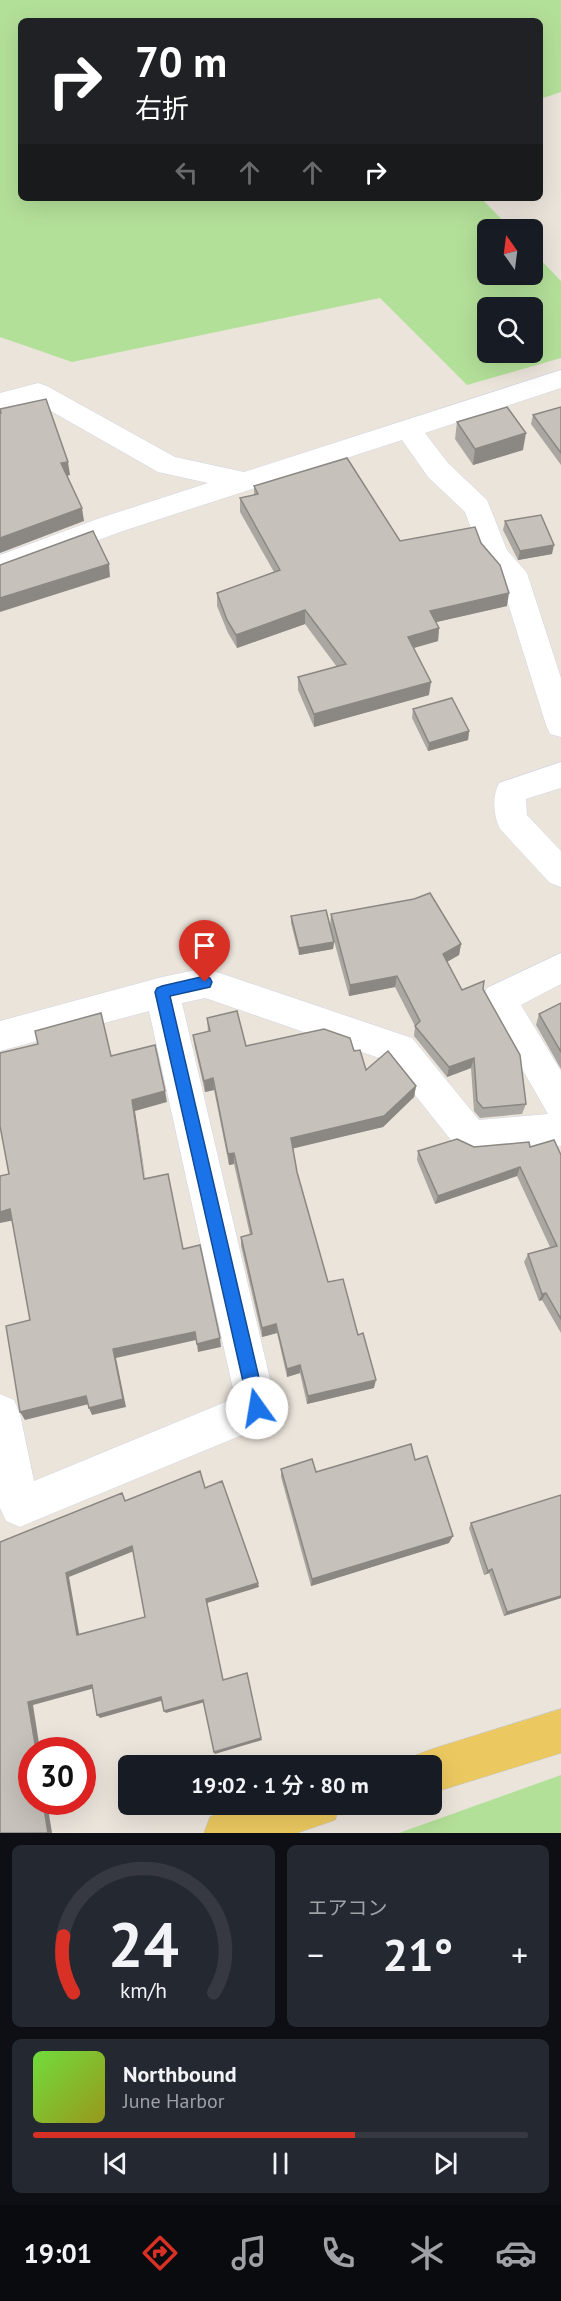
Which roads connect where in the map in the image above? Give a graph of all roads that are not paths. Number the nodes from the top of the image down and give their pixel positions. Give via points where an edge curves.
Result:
1 (561, 379) edge
2 (0, 402) edge
3 (408, 429) junction
4 (245, 481) junction
5 (0, 566) edge
6 (561, 725) edge
7 (561, 775) edge
8 (561, 873) edge
9 (561, 968) edge
10 (162, 992) junction
11 (0, 1036) edge
12 (561, 1102) edge
13 (561, 1129) edge
14 (0, 1414) edge
15 (561, 1731) edge
16 (442, 1768) edge
17 (314, 1815) edge
18 (226, 1833) edge

1 - 3 street
2 - 4 street via 38,392 168,465
3 - 4 street
3 - 6 street via 438,470 477,507 495,555 513,573
4 - 5 street
7 - 8 street via 510,792 510,809 511,820
9 - 12 street via 499,999
10 - 11 street
10 - 13 street via 205,982 400,1049 471,1137
10 - 14 street via 257,1408 20,1507
15 - 16 main road
17 - 18 main road

